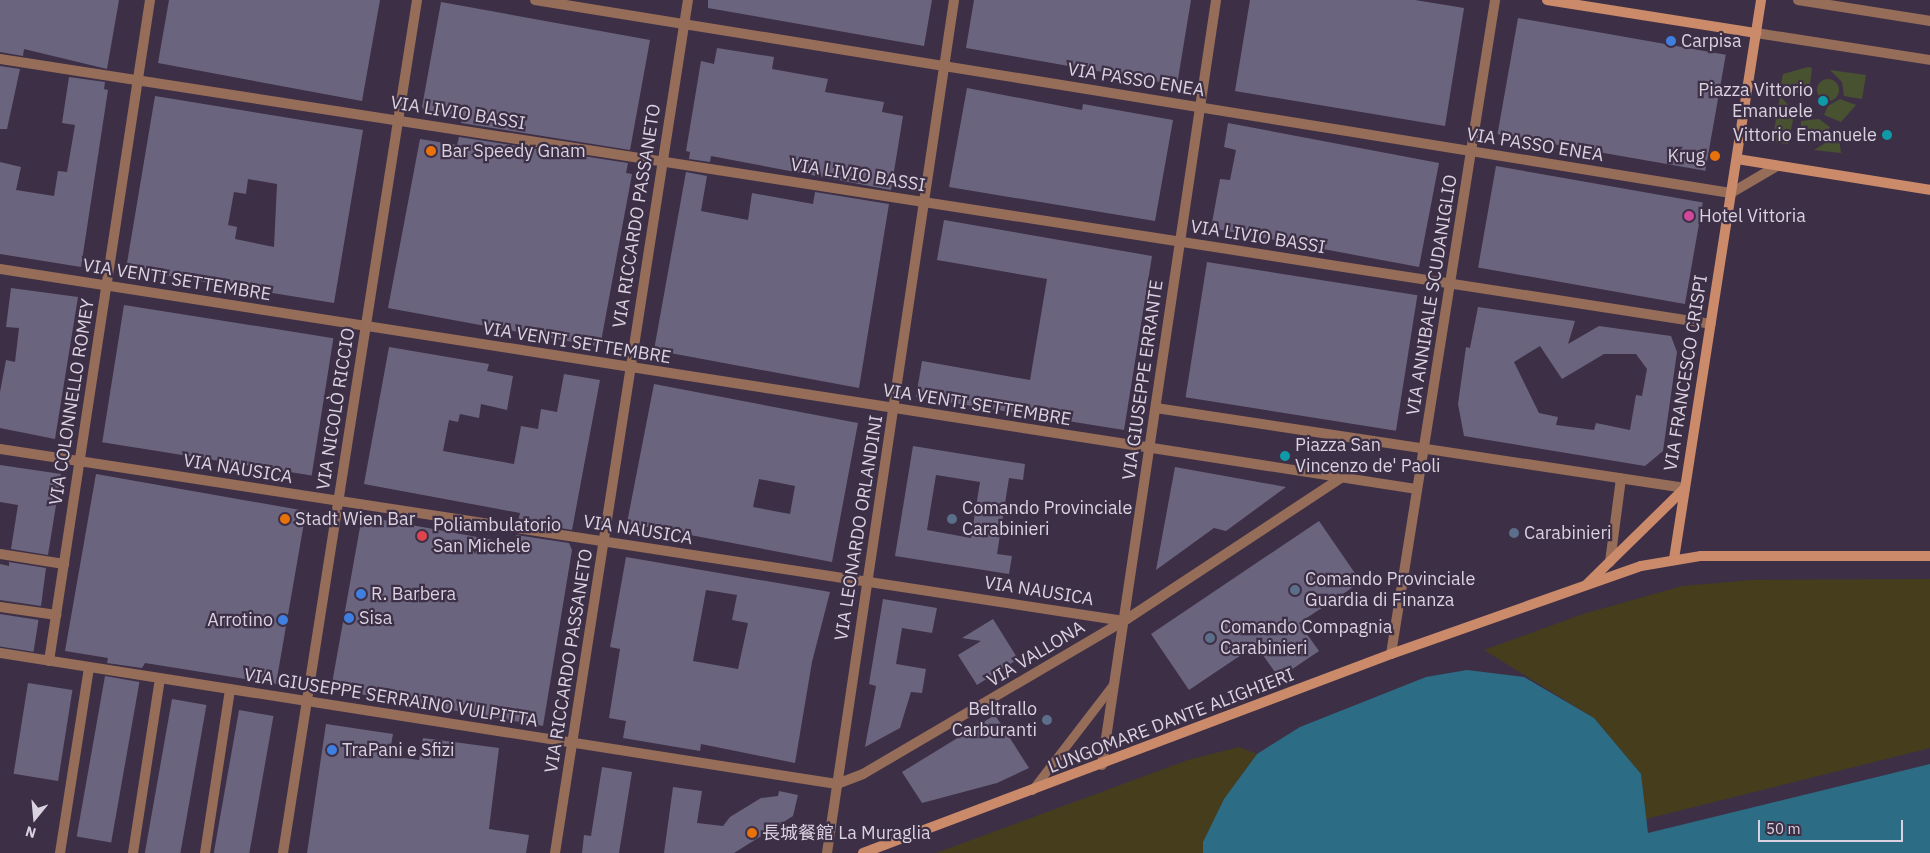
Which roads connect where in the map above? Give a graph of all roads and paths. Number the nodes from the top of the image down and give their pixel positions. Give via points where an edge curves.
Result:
1 (150, 0) edge
2 (417, 0) edge
3 (535, 0) edge
4 (688, 0) edge
5 (954, 0) edge
6 (1216, 0) edge
7 (1495, 0) edge
8 (1547, 0) edge
9 (1762, 0) edge
10 (1798, 0) edge
11 (1930, 21) edge
12 (684, 24) junction
13 (1756, 33) junction
14 (0, 59) edge
15 (1930, 60) edge
16 (944, 66) junction
17 (138, 80) junction
18 (1200, 107) junction
19 (398, 120) junction
20 (1471, 151) junction
21 (1736, 160) junction
22 (662, 161) junction
23 (1776, 166) junction
24 (1930, 190) edge
25 (1731, 193) junction
26 (924, 202) junction
27 (1180, 242) junction
28 (0, 269) edge
29 (1450, 283) junction
30 (106, 286) junction
31 (1711, 324) junction
32 (366, 326) junction
33 (630, 368) junction
34 (893, 408) junction
35 (1156, 408) junction
36 (1149, 448) junction
37 (0, 449) edge
38 (1424, 449) junction
39 (79, 461) junction
40 (1341, 478) junction
41 (1622, 479) junction
42 (1685, 488) junction
43 (1418, 489) junction
44 (338, 501) junction
45 (604, 541) junction
46 (0, 554) edge
47 (1930, 556) edge
48 (1674, 559) junction
49 (1610, 562) junction
50 (64, 564) junction
51 (867, 582) junction
52 (1585, 586) junction
53 (0, 606) edge
54 (56, 615) junction
55 (1124, 621) junction
56 (0, 653) edge
57 (1391, 654) junction
58 (49, 661) junction
59 (89, 667) junction
60 (160, 678) junction
61 (1114, 683) junction
62 (230, 689) junction
63 (307, 701) junction
64 (572, 743) junction
65 (1102, 765) junction
66 (837, 784) junction
67 (1030, 791) junction
68 (60, 853) edge
69 (133, 853) edge
70 (205, 853) edge
71 (283, 853) edge
72 (555, 853) edge
73 (827, 853) edge
74 (863, 853) edge

1 - 17 street, VIA COLONNELLO ROMEY
2 - 19 street, VIA NICOLÒ RICCIO
3 - 12 street, VIA PASSO ENEA
4 - 12 street, VIA RICCARDO PASSANETO
5 - 16 street, VIA LEONARDO ORLANDINI
6 - 18 street, VIA GIUSEPPE ERRANTE
7 - 20 street, VIA ANNIBALE SCUDANIGLIO
8 - 13 main road
9 - 13 main road, VIA FRANCESCO CRISPI
10 - 11 street
12 - 16 street, VIA PASSO ENEA
12 - 22 street, VIA RICCARDO PASSANETO
13 - 15 street
13 - 21 main road, VIA FRANCESCO CRISPI
14 - 17 street, VIA LIVIO BASSI
16 - 18 street, VIA PASSO ENEA
16 - 26 street, VIA LEONARDO ORLANDINI
17 - 19 street, VIA LIVIO BASSI
17 - 30 street, VIA COLONNELLO ROMEY
18 - 20 street, VIA PASSO ENEA
18 - 27 street, VIA GIUSEPPE ERRANTE
19 - 22 street, VIA LIVIO BASSI
19 - 32 street, VIA NICOLÒ RICCIO
20 - 25 street, VIA PASSO ENEA
20 - 29 street, VIA ANNIBALE SCUDANIGLIO
21 - 23 main road
21 - 25 main road, VIA FRANCESCO CRISPI
22 - 26 street, VIA LIVIO BASSI
22 - 33 street, VIA RICCARDO PASSANETO
23 - 24 main road
23 - 25 street
25 - 31 main road, VIA FRANCESCO CRISPI
26 - 27 street, VIA LIVIO BASSI
26 - 34 street, VIA LEONARDO ORLANDINI
27 - 29 street, VIA LIVIO BASSI
27 - 35 street, VIA GIUSEPPE ERRANTE
28 - 30 street, VIA VENTI SETTEMBRE
29 - 31 street, VIA LIVIO BASSI
29 - 38 street, VIA ANNIBALE SCUDANIGLIO
30 - 32 street, VIA VENTI SETTEMBRE
30 - 39 street, VIA COLONNELLO ROMEY
31 - 42 main road, VIA FRANCESCO CRISPI
32 - 33 street, VIA VENTI SETTEMBRE
32 - 44 street, VIA NICOLÒ RICCIO
33 - 34 street, VIA VENTI SETTEMBRE
33 - 45 street, VIA RICCARDO PASSANETO
34 - 36 street, VIA VENTI SETTEMBRE
34 - 51 street, VIA LEONARDO ORLANDINI
35 - 36 street, VIA GIUSEPPE ERRANTE
35 - 38 street
36 - 40 street, VIA VENTI SETTEMBRE
36 - 55 street, VIA GIUSEPPE ERRANTE
37 - 39 street, VIA NAUSICA
38 - 41 street
38 - 43 street, VIA ANNIBALE SCUDANIGLIO
39 - 44 street, VIA NAUSICA
39 - 50 street, VIA COLONNELLO ROMEY
40 - 43 street, VIA VENTI SETTEMBRE
40 - 55 street, VIA VALLONA
41 - 42 street
41 - 49 street
42 - 48 main road, VIA FRANCESCO CRISPI
42 - 49 main road
43 - 57 street, VIA ANNIBALE SCUDANIGLIO
44 - 45 street, VIA NAUSICA
44 - 63 street, VIA NICOLÒ RICCIO
45 - 51 street, VIA NAUSICA
45 - 64 street, VIA RICCARDO PASSANETO
46 - 50 street
47 - 48 main road, LUNGOMARE DANTE ALIGHIERI
48 - 52 main road, LUNGOMARE DANTE ALIGHIERI via 1641,566
49 - 52 main road
50 - 54 street, VIA COLONNELLO ROMEY
51 - 55 street, VIA NAUSICA
51 - 66 street, VIA LEONARDO ORLANDINI
52 - 57 main road, LUNGOMARE DANTE ALIGHIERI
53 - 54 street
54 - 58 street, VIA COLONNELLO ROMEY
55 - 61 street, VIA GIUSEPPE ERRANTE
55 - 66 street, VIA VALLONA via 863,774
56 - 58 street, VIA GIUSEPPE SERRAINO VULPITTA
57 - 65 main road, LUNGOMARE DANTE ALIGHIERI
58 - 59 street, VIA GIUSEPPE SERRAINO VULPITTA
59 - 60 street, VIA GIUSEPPE SERRAINO VULPITTA
59 - 68 street
60 - 62 street, VIA GIUSEPPE SERRAINO VULPITTA
60 - 69 street
61 - 65 street, VIA GIUSEPPE ERRANTE
61 - 67 lane
62 - 63 street, VIA GIUSEPPE SERRAINO VULPITTA
62 - 70 street
63 - 64 street, VIA GIUSEPPE SERRAINO VULPITTA
63 - 71 street, VIA NICOLÒ RICCIO
64 - 66 street, VIA GIUSEPPE SERRAINO VULPITTA
64 - 72 street, VIA RICCARDO PASSANETO
65 - 67 main road, LUNGOMARE DANTE ALIGHIERI
66 - 73 street, VIA LEONARDO ORLANDINI
67 - 74 main road, LUNGOMARE DANTE ALIGHIERI

